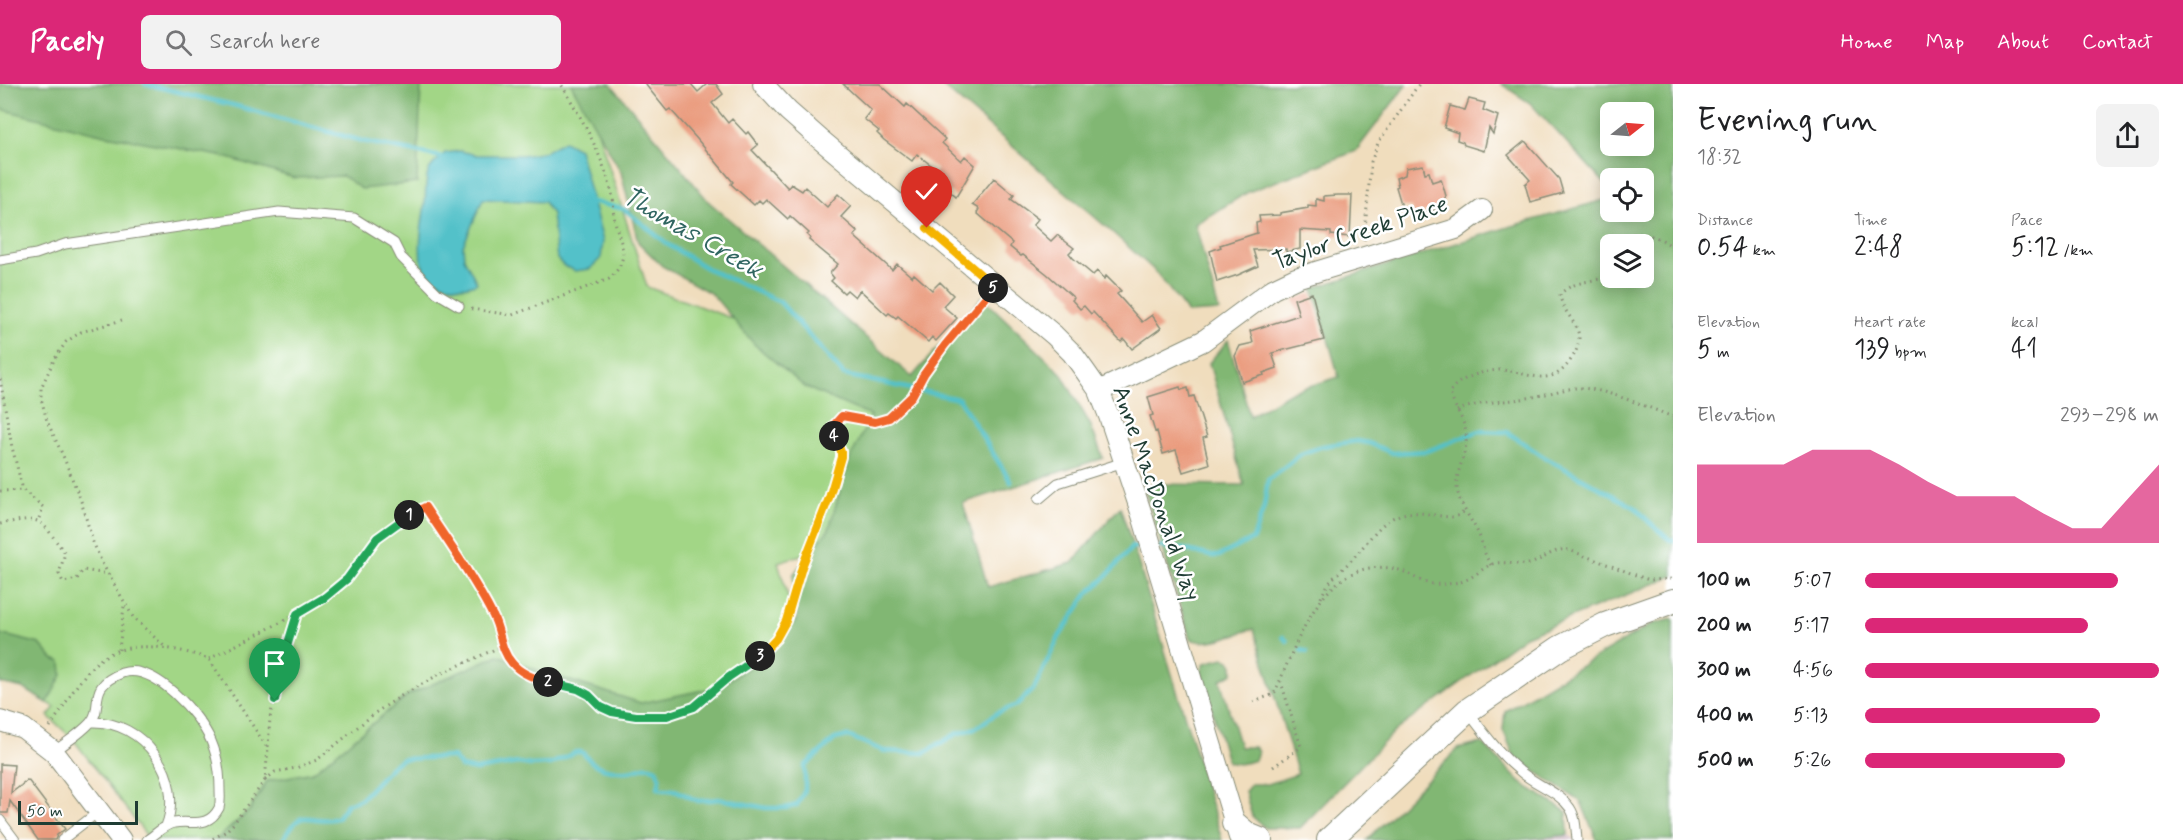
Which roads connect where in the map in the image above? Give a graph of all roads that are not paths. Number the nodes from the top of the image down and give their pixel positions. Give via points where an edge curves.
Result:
1 (763, 84) edge
2 (1482, 210) dead end
3 (0, 260) edge
4 (459, 306) road end
5 (1099, 391) junction
6 (1124, 462) junction
7 (1040, 499) dead end
8 (1673, 601) edge
9 (1467, 711) junction
10 (0, 721) edge
11 (91, 722) junction
12 (54, 752) junction
13 (98, 812) junction
14 (0, 820) edge
15 (166, 826) junction
16 (1237, 832) edge
17 (1335, 834) edge
18 (15, 840) edge
19 (62, 840) edge
20 (121, 840) edge
21 (147, 840) edge
22 (1260, 840) edge
23 (1313, 840) edge
24 (1577, 840) edge

1 - 5 street, Anne MacDonald Way via 821,140 1060,341
2 - 5 street, Taylor Creek Place via 1456,229 1296,278 1273,289 1203,341
3 - 4 lane via 65,244 279,212 321,214 354,218 394,243 401,257 437,293
5 - 6 street, Anne MacDonald Way
6 - 7 lane via 1058,483
6 - 16 street, Anne MacDonald Way
8 - 9 street via 1605,625 1560,648
9 - 17 street
9 - 24 lane via 1490,742 1521,773 1567,805 1574,818
10 - 12 street via 23,728
11 - 12 lane
11 - 15 lane via 129,731 158,758 171,799
11 - 15 lane via 98,690 125,672 150,676 200,720 219,767 219,808 198,824
12 - 13 street
13 - 19 lane
13 - 20 street
14 - 18 lane
15 - 21 lane
16 - 22 street
17 - 23 street

